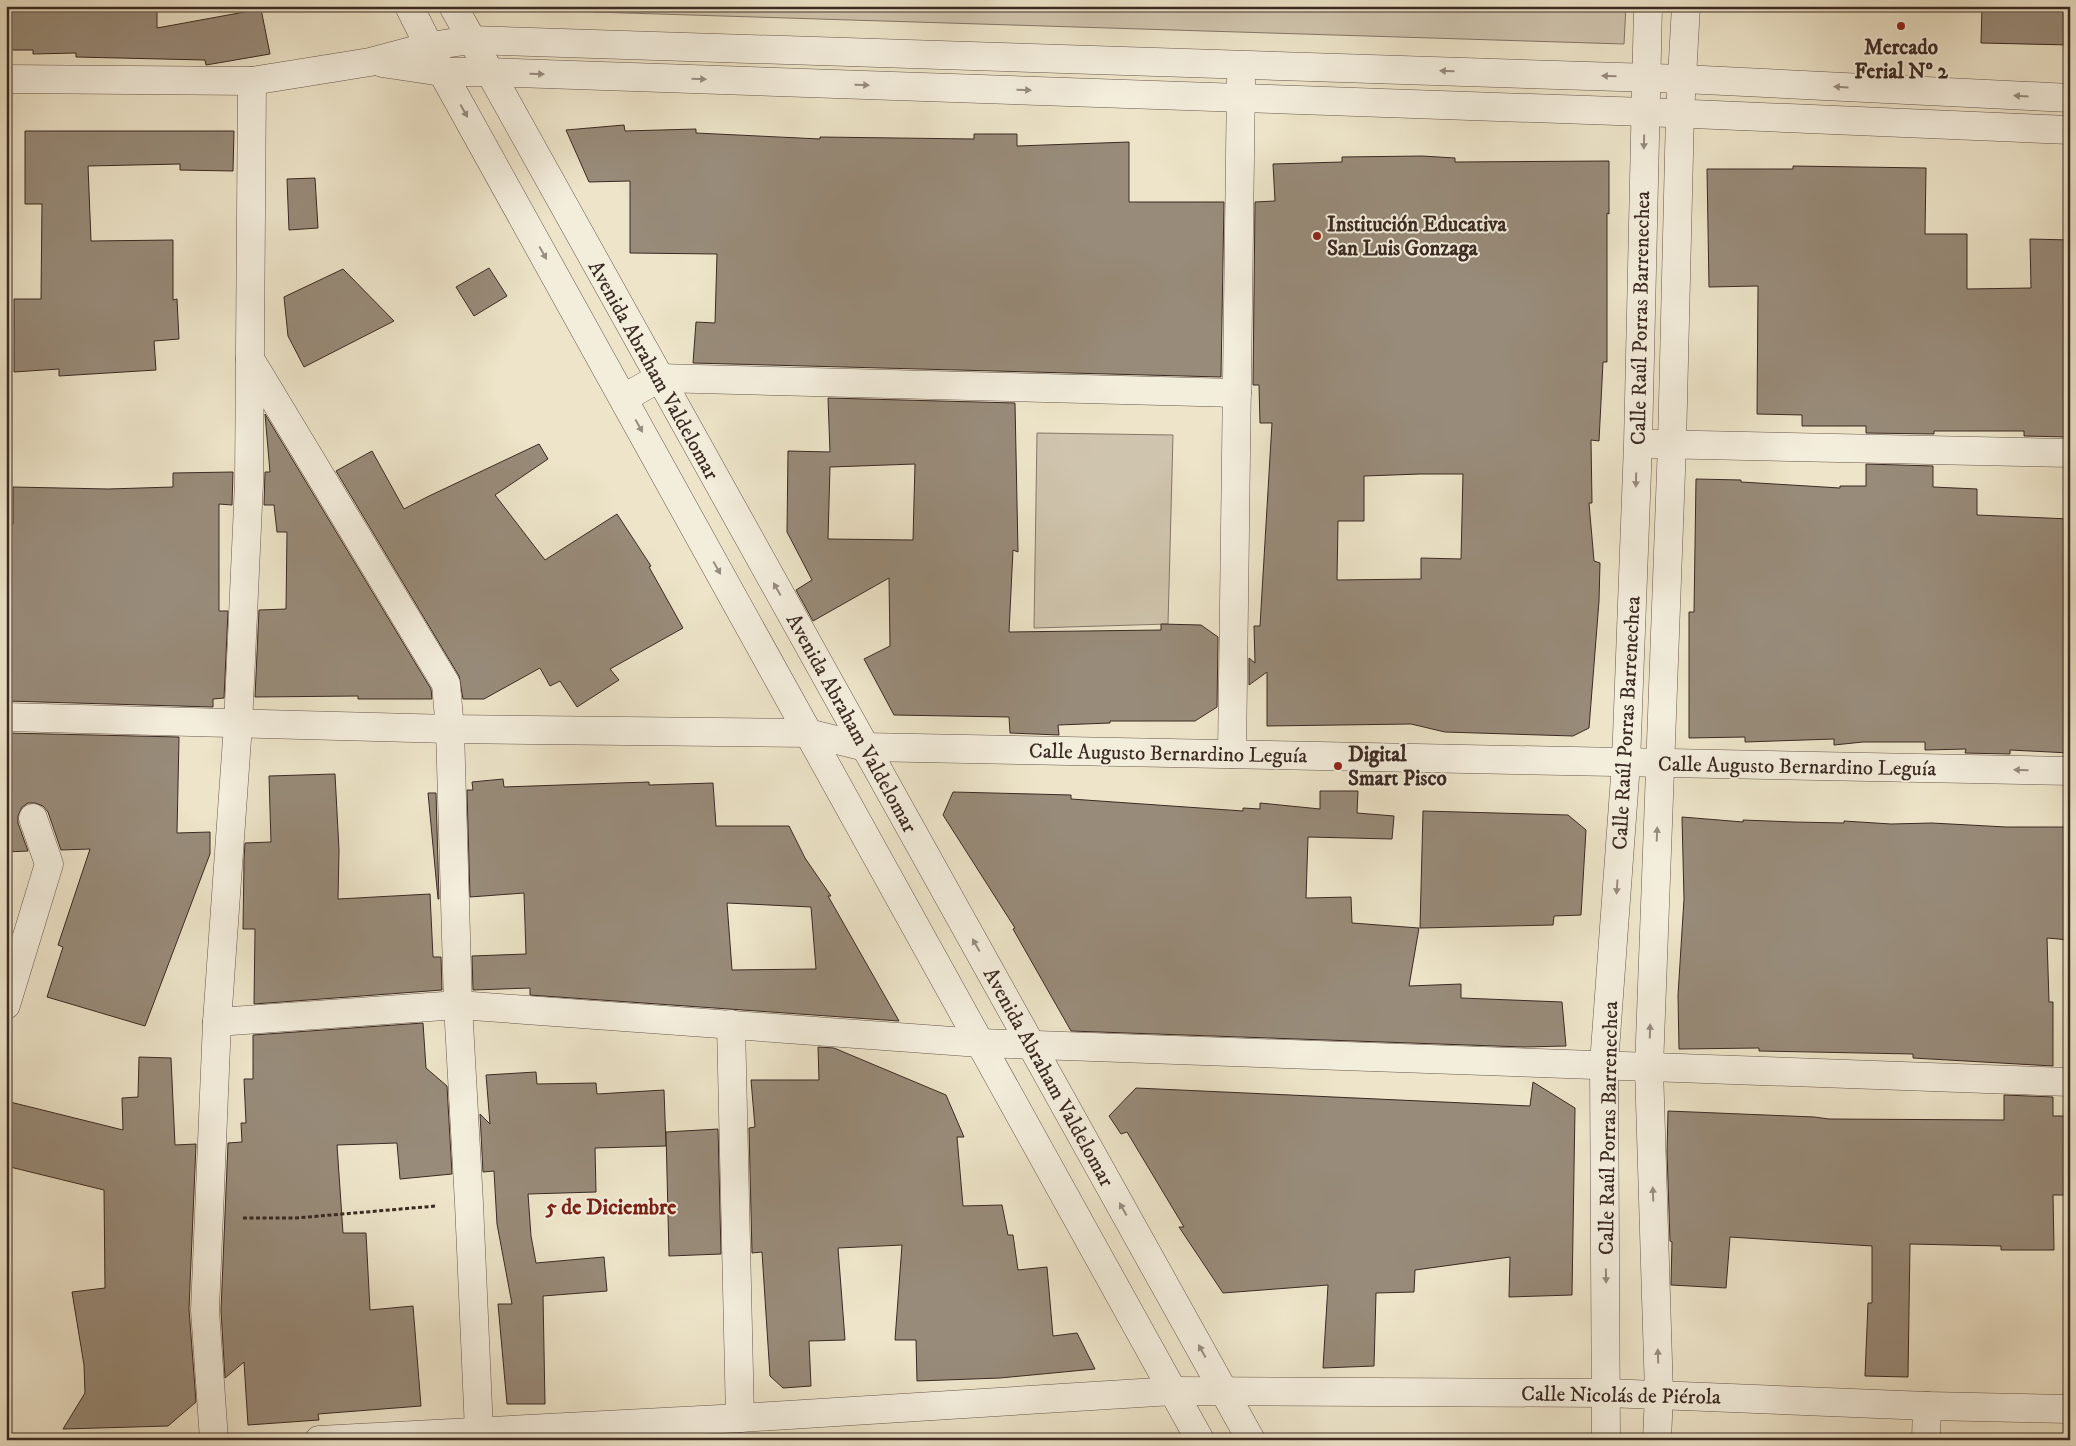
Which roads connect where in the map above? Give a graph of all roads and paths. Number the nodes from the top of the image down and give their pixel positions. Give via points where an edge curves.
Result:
1 (453, 6) edge
2 (1648, 6) edge
3 (1686, 6) edge
4 (419, 20) edge
5 (471, 40) junction
6 (370, 62) junction
7 (1242, 64) junction
8 (442, 72) junction
9 (488, 72) junction
10 (1645, 78) junction
11 (6, 79) edge
12 (1683, 79) junction
13 (252, 82) junction
14 (1241, 98) junction
15 (2070, 98) edge
16 (1645, 112) junction
17 (1680, 114) junction
18 (2070, 130) edge
19 (250, 359) junction
20 (659, 378) junction
21 (1237, 393) junction
22 (624, 398) junction
23 (1638, 444) junction
24 (1672, 444) junction
25 (2070, 453) edge
26 (6, 717) edge
27 (238, 725) junction
28 (450, 729) junction
29 (808, 733) junction
30 (865, 747) junction
31 (1232, 754) junction
32 (1626, 763) junction
33 (1660, 763) junction
34 (2070, 771) edge
35 (33, 818) dead end
36 (6, 1005) edge
37 (458, 1005) junction
38 (217, 1022) junction
39 (731, 1024) junction
40 (980, 1043) junction
41 (1032, 1045) junction
42 (1604, 1064) junction
43 (1649, 1068) junction
44 (2070, 1082) edge
45 (469, 1203) junction
46 (208, 1218) junction
47 (1173, 1391) junction
48 (1224, 1391) junction
49 (1607, 1393) junction
50 (1659, 1394) junction
51 (1927, 1406) junction
52 (2070, 1409) edge
53 (740, 1418) junction
54 (479, 1431) junction
55 (214, 1440) edge
56 (319, 1440) edge
57 (1200, 1440) edge
58 (1251, 1440) edge
59 (1606, 1440) edge
60 (1657, 1440) edge
61 (1926, 1440) edge

1 - 5 street, Avenida Abraham Valdelomar
2 - 10 street, Calle Raúl Porras Barrenechea
3 - 12 street, Calle Raúl Porras Barrenechea
4 - 5 street
4 - 6 street
4 - 8 street, Avenida Abraham Valdelomar
5 - 7 street
5 - 9 street, Avenida Abraham Valdelomar
6 - 8 street
6 - 13 street
10 -> 7 street
7 - 14 street
8 - 9 street
8 -> 22 street, Avenida Abraham Valdelomar
9 -> 14 street
9 - 20 street, Avenida Abraham Valdelomar
10 - 12 street
10 - 16 street, Calle Raúl Porras Barrenechea
11 - 13 street
15 -> 12 street
12 - 17 street, Calle Raúl Porras Barrenechea
13 - 19 street
14 - 16 street
14 - 21 street
16 - 17 street
16 -> 23 street, Calle Raúl Porras Barrenechea
17 - 18 street
17 - 24 street, Calle Raúl Porras Barrenechea
19 - 27 street via 249,483
19 - 28 street via 446,684
20 - 21 street
20 - 22 street
30 -> 20 street, Avenida Abraham Valdelomar
21 - 31 street
22 -> 29 street, Avenida Abraham Valdelomar
23 - 24 street
23 -> 32 street, Calle Raúl Porras Barrenechea
24 - 25 street
24 - 33 street, Calle Raúl Porras Barrenechea
26 - 27 street, Calle Augusto Bernardino Leguía
27 - 28 street, Calle Augusto Bernardino Leguía
27 - 38 street
28 - 29 street, Calle Augusto Bernardino Leguía
28 - 37 street
29 - 30 street, Calle Augusto Bernardino Leguía
29 - 40 street, Avenida Abraham Valdelomar
30 - 31 street, Calle Augusto Bernardino Leguía
41 -> 30 street, Avenida Abraham Valdelomar
31 - 32 street, Calle Augusto Bernardino Leguía
32 - 33 street, Calle Augusto Bernardino Leguía
32 -> 42 street, Calle Raúl Porras Barrenechea
34 -> 33 street, Calle Augusto Bernardino Leguía
43 -> 33 street, Calle Raúl Porras Barrenechea
35 - 36 street via 49,864
37 - 38 street
37 - 39 street
37 - 45 street
38 - 46 street
39 - 40 street
39 - 53 street
40 - 41 street
40 - 47 street, Avenida Abraham Valdelomar
41 - 42 street
48 -> 41 street, Avenida Abraham Valdelomar
42 - 43 street
42 -> 49 street, Calle Raúl Porras Barrenechea
43 - 44 street
50 -> 43 street, Calle Raúl Porras Barrenechea
45 - 46 path via 296,1218
45 - 54 street
46 - 55 street via 205,1310
47 - 48 street, Calle Nicolás de Piérola
47 - 53 street, Calle Nicolás de Piérola
47 - 57 street, Avenida Abraham Valdelomar
48 - 49 street, Calle Nicolás de Piérola
48 - 58 street, Avenida Abraham Valdelomar
49 - 50 street, Calle Nicolás de Piérola
49 - 59 street, Calle Raúl Porras Barrenechea
50 - 51 street, Calle Nicolás de Piérola
50 - 60 street, Calle Raúl Porras Barrenechea
51 - 52 street, Calle Nicolás de Piérola
51 - 61 street
53 - 54 street, Calle Nicolás de Piérola
54 - 56 street, Calle Nicolás de Piérola

